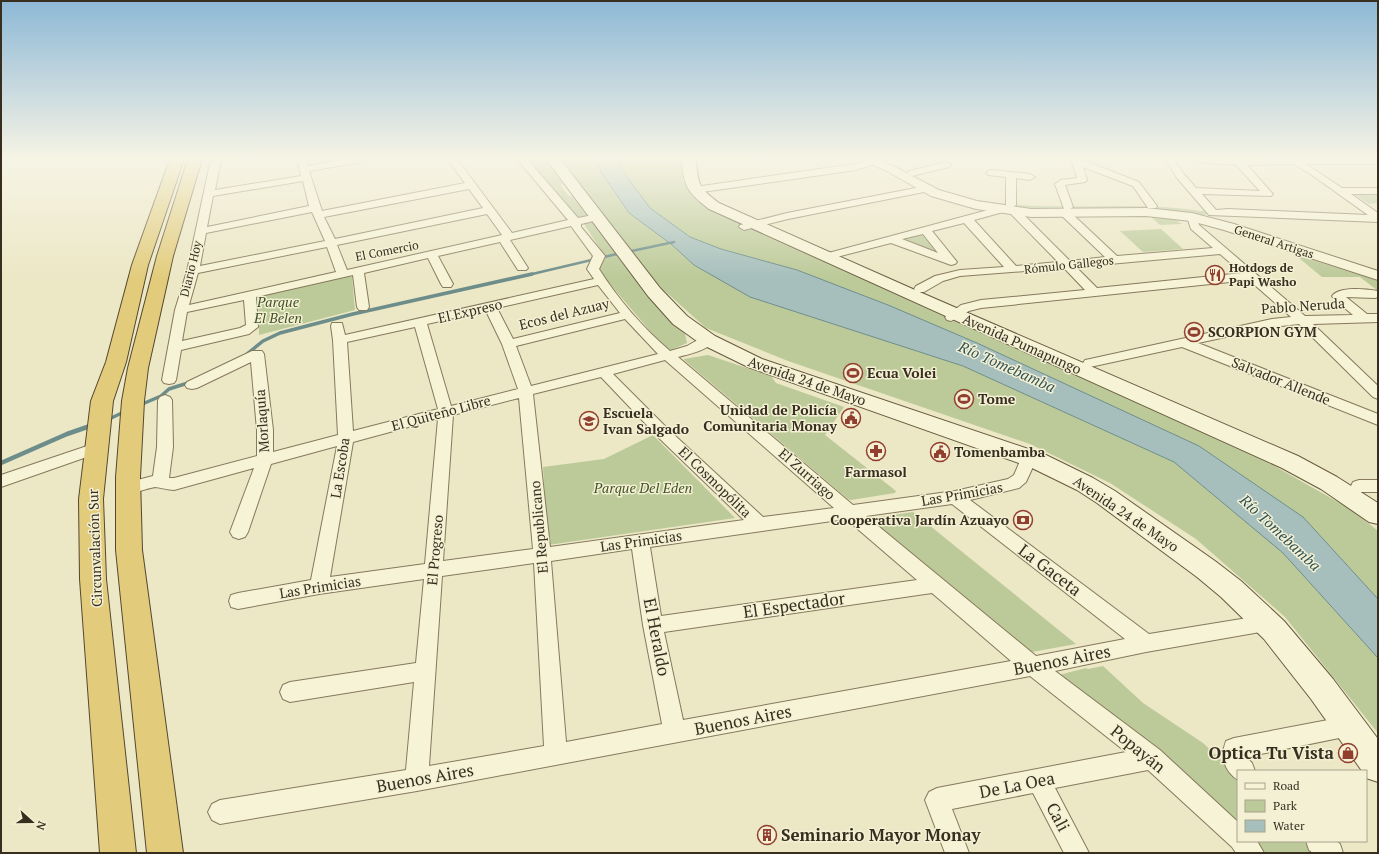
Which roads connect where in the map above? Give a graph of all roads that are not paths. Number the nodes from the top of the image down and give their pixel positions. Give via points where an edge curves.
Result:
1 (163, 199) edge
2 (184, 199) edge
3 (208, 199) edge
4 (313, 199) edge
5 (392, 199) edge
6 (481, 199) edge
7 (556, 199) edge
8 (584, 199) edge
9 (707, 199) edge
10 (878, 199) edge
11 (952, 199) edge
12 (972, 199) edge
13 (1009, 199) edge
14 (1063, 199) edge
15 (1147, 199) edge
16 (1201, 199) edge
17 (1351, 199) edge
18 (1152, 206) junction
19 (1378, 206) edge
20 (1362, 207) junction
21 (1008, 209) junction
22 (489, 210) junction
23 (1066, 210) junction
24 (317, 212) junction
25 (1213, 213) junction
26 (598, 217) junction
27 (1192, 218) junction
28 (1378, 219) edge
29 (967, 220) junction
30 (575, 222) junction
31 (754, 224) junction
32 (925, 230) junction
33 (201, 231) junction
34 (506, 238) junction
35 (892, 239) junction
36 (331, 242) junction
37 (1221, 250) junction
38 (432, 255) junction
39 (831, 255) junction
40 (1114, 260) junction
41 (951, 262) junction
42 (1067, 265) junction
43 (522, 268) dead end
44 (1378, 268) edge
45 (597, 269) junction
46 (358, 270) junction
47 (1013, 270) junction
48 (193, 271) junction
49 (342, 273) junction
50 (960, 273) junction
51 (1251, 276) junction
52 (1378, 276) edge
53 (447, 284) dead end
54 (920, 289) junction
55 (1095, 293) junction
56 (250, 294) junction
57 (1376, 294) dead end
58 (490, 306) junction
59 (363, 307) dead end
60 (181, 310) junction
61 (957, 313) junction
62 (627, 314) junction
63 (1364, 318) junction
64 (1378, 318) edge
65 (1302, 320) junction
66 (420, 322) junction
67 (337, 326) dead end
68 (340, 340) junction
69 (708, 340) junction
70 (1185, 343) junction
71 (509, 344) junction
72 (175, 347) junction
73 (668, 356) junction
74 (1090, 363) junction
75 (604, 372) junction
76 (1362, 377) junction
77 (1378, 377) edge
78 (169, 380) dead end
79 (192, 385) dead end
80 (526, 392) junction
81 (1378, 394) edge
82 (165, 400) dead end
83 (446, 412) junction
84 (1378, 420) edge
85 (346, 438) junction
86 (96, 448) junction
87 (1029, 458) junction
88 (265, 459) junction
89 (1, 481) edge
90 (167, 482) junction
91 (1359, 486) junction
92 (1378, 486) edge
93 (128, 488) junction
94 (955, 497) junction
95 (1378, 499) edge
96 (849, 511) junction
97 (1378, 515) edge
98 (759, 524) junction
99 (239, 532) dead end
100 (640, 542) junction
101 (542, 555) junction
102 (433, 571) junction
103 (935, 585) junction
104 (319, 586) junction
105 (238, 601) dead end
106 (1266, 623) junction
107 (653, 625) junction
108 (1146, 643) junction
109 (1033, 666) junction
110 (426, 671) junction
111 (290, 692) dead end
112 (1349, 726) junction
113 (675, 732) junction
114 (556, 754) junction
115 (1152, 758) junction
116 (1378, 766) edge
117 (1243, 770) edge
118 (417, 780) junction
119 (1039, 780) junction
120 (220, 812) dead end
121 (1237, 837) edge
122 (1242, 842) edge
123 (1319, 842) edge
124 (118, 853) edge
125 (165, 853) edge
126 (957, 853) edge
127 (1077, 853) edge
128 (1252, 853) edge
129 (1331, 853) edge

1 - 86 highway, Circunvalación Sur via 140,265 116,362 102,401
2 - 93 highway via 165,256 138,368 133,401
3 - 33 street, Diario Hoy
4 - 24 street
5 - 24 street
6 - 22 street
7 - 30 street, El Zurriago
8 - 26 main road, Avenida 24 de Mayo
9 - 31 main road, Avenida Pumapungo via 714,206
10 - 31 street
11 - 21 street, General Artigas
12 - 21 street, General Artigas
13 - 21 street
14 - 23 street
15 - 18 street
16 - 25 street
17 - 20 street
18 - 23 street, General Artigas
18 - 25 street, General Artigas
19 - 20 street
20 - 28 street
21 - 23 street, General Artigas
21 - 29 street
21 - 42 street
22 - 34 street
22 - 36 street
23 - 27 street, General Artigas via 1146,212
23 - 40 street
24 - 33 street
24 - 36 street
25 - 27 street
25 - 28 street
25 - 44 street, General Artigas
26 - 30 street, El Comercio
26 - 69 main road, Avenida 24 de Mayo via 674,315
27 - 37 street via 1195,227
27 - 52 street, General Artigas via 1229,227
29 - 32 street
29 - 47 street
30 - 34 street, El Comercio
30 - 45 street, El Zurriago
31 - 39 main road, Avenida Pumapungo
32 - 35 street
32 - 41 street
33 - 48 street, Diario Hoy
34 - 38 street, El Comercio
34 - 43 street
35 - 39 street
35 - 41 street
36 - 48 street
36 - 49 street
37 - 40 street, Rómulo Gallegos
37 - 51 street
38 - 46 street, El Comercio
38 - 53 street
39 - 54 main road, Avenida Pumapungo
39 - 61 main road, Avenida Pumapungo
40 - 42 street, Rómulo Gallegos
41 - 50 street
42 - 47 street, Rómulo Gallegos
42 - 55 street
45 - 58 street, El Expreso
45 - 62 street, El Zurriago
46 - 49 street, El Comercio
46 - 59 street
47 - 50 street, Rómulo Gallegos
48 - 60 street, Diario Hoy
49 - 56 street, El Comercio
50 - 54 street, Rómulo Gallegos via 939,278
51 - 55 street
51 - 65 street
54 - 61 main road, Avenida Pumapungo
55 - 61 street via 981,304
56 - 60 street, El Comercio
56 - 72 street via 253,325 250,329
57 - 63 street via 1343,293 1338,296
58 - 66 street, El Expreso
58 - 71 street, El Republicano
60 - 72 street, Diario Hoy
61 - 74 main road, Avenida Pumapungo
61 - 97 main road, Avenida Pumapungo via 1290,462 1329,483
62 - 71 street, Ecos del Azuay
62 - 73 street, El Zurriago
63 - 64 street, Pablo Neruda
63 - 65 street, Pablo Neruda
65 - 70 street, Pablo Neruda via 1272,322
65 - 76 street
66 - 68 street, El Expreso
66 - 83 street, El Progreso
67 - 68 street, La Escoba
68 - 85 street, La Escoba
69 - 73 street, El Quiteño Libre via 692,349
69 - 87 main road, Avenida 24 de Mayo via 755,363
70 - 74 street, Pablo Neruda
70 - 84 street, Salvador Allende
71 - 80 street, El Republicano
72 - 78 street, Diario Hoy
73 - 75 street, El Quiteño Libre
73 - 96 street, El Zurriago
74 - 91 main road, Avenida Pumapungo via 1309,459
75 - 80 street, El Quiteño Libre
75 - 98 street, El Cosmopólita via 665,435
76 - 77 street
76 - 81 street
79 - 88 street, Morlaquía via 256,354 265,430
80 - 83 street, El Quiteño Libre
80 - 101 street, El Republicano
82 - 90 street via 164,447
83 - 85 street, El Quiteño Libre
83 - 102 street, El Progreso
85 - 88 street, El Quiteño Libre
85 - 104 street, La Escoba
86 - 89 street
86 - 124 highway, Circunvalación Sur via 91,499 93,578
87 - 94 street, Las Primicias via 1020,478 1013,484
87 - 106 main road, Avenida 24 de Mayo via 1064,473 1106,497 1232,589
88 - 90 street, El Quiteño Libre
88 - 99 street, Morlaquía
90 - 93 street, El Quiteño Libre
91 - 92 street
91 - 95 main road, Avenida Pumapungo
93 - 125 highway via 133,582
94 - 96 street, Las Primicias
94 - 108 street, La Gaceta
96 - 98 street, Las Primicias
96 - 103 street, El Zurriago
98 - 100 street, Las Primicias
100 - 101 street, Las Primicias
100 - 107 street, El Heraldo
101 - 102 street, Las Primicias
101 - 114 street, El Republicano
102 - 104 street, Las Primicias
102 - 110 street, El Progreso
103 - 107 street, El Espectador
103 - 109 street, El Zurriago
104 - 105 street, Las Primicias
106 - 108 street, Buenos Aires
106 - 112 main road, Avenida 24 de Mayo via 1297,658
107 - 113 street, El Heraldo
108 - 109 street, Buenos Aires
109 - 113 street, Buenos Aires
109 - 115 street, Popayán
110 - 111 street
110 - 118 street, El Progreso
112 - 116 main road, Avenida 24 de Mayo
112 - 117 street via 1234,749 1234,762
113 - 114 street, Buenos Aires
114 - 118 street, Buenos Aires
115 - 119 street, De La Oea
115 - 121 street, Popayán
118 - 120 street, Buenos Aires
119 - 126 street, De La Oea via 937,800
119 - 127 street, Cali
122 - 128 street
123 - 129 street

